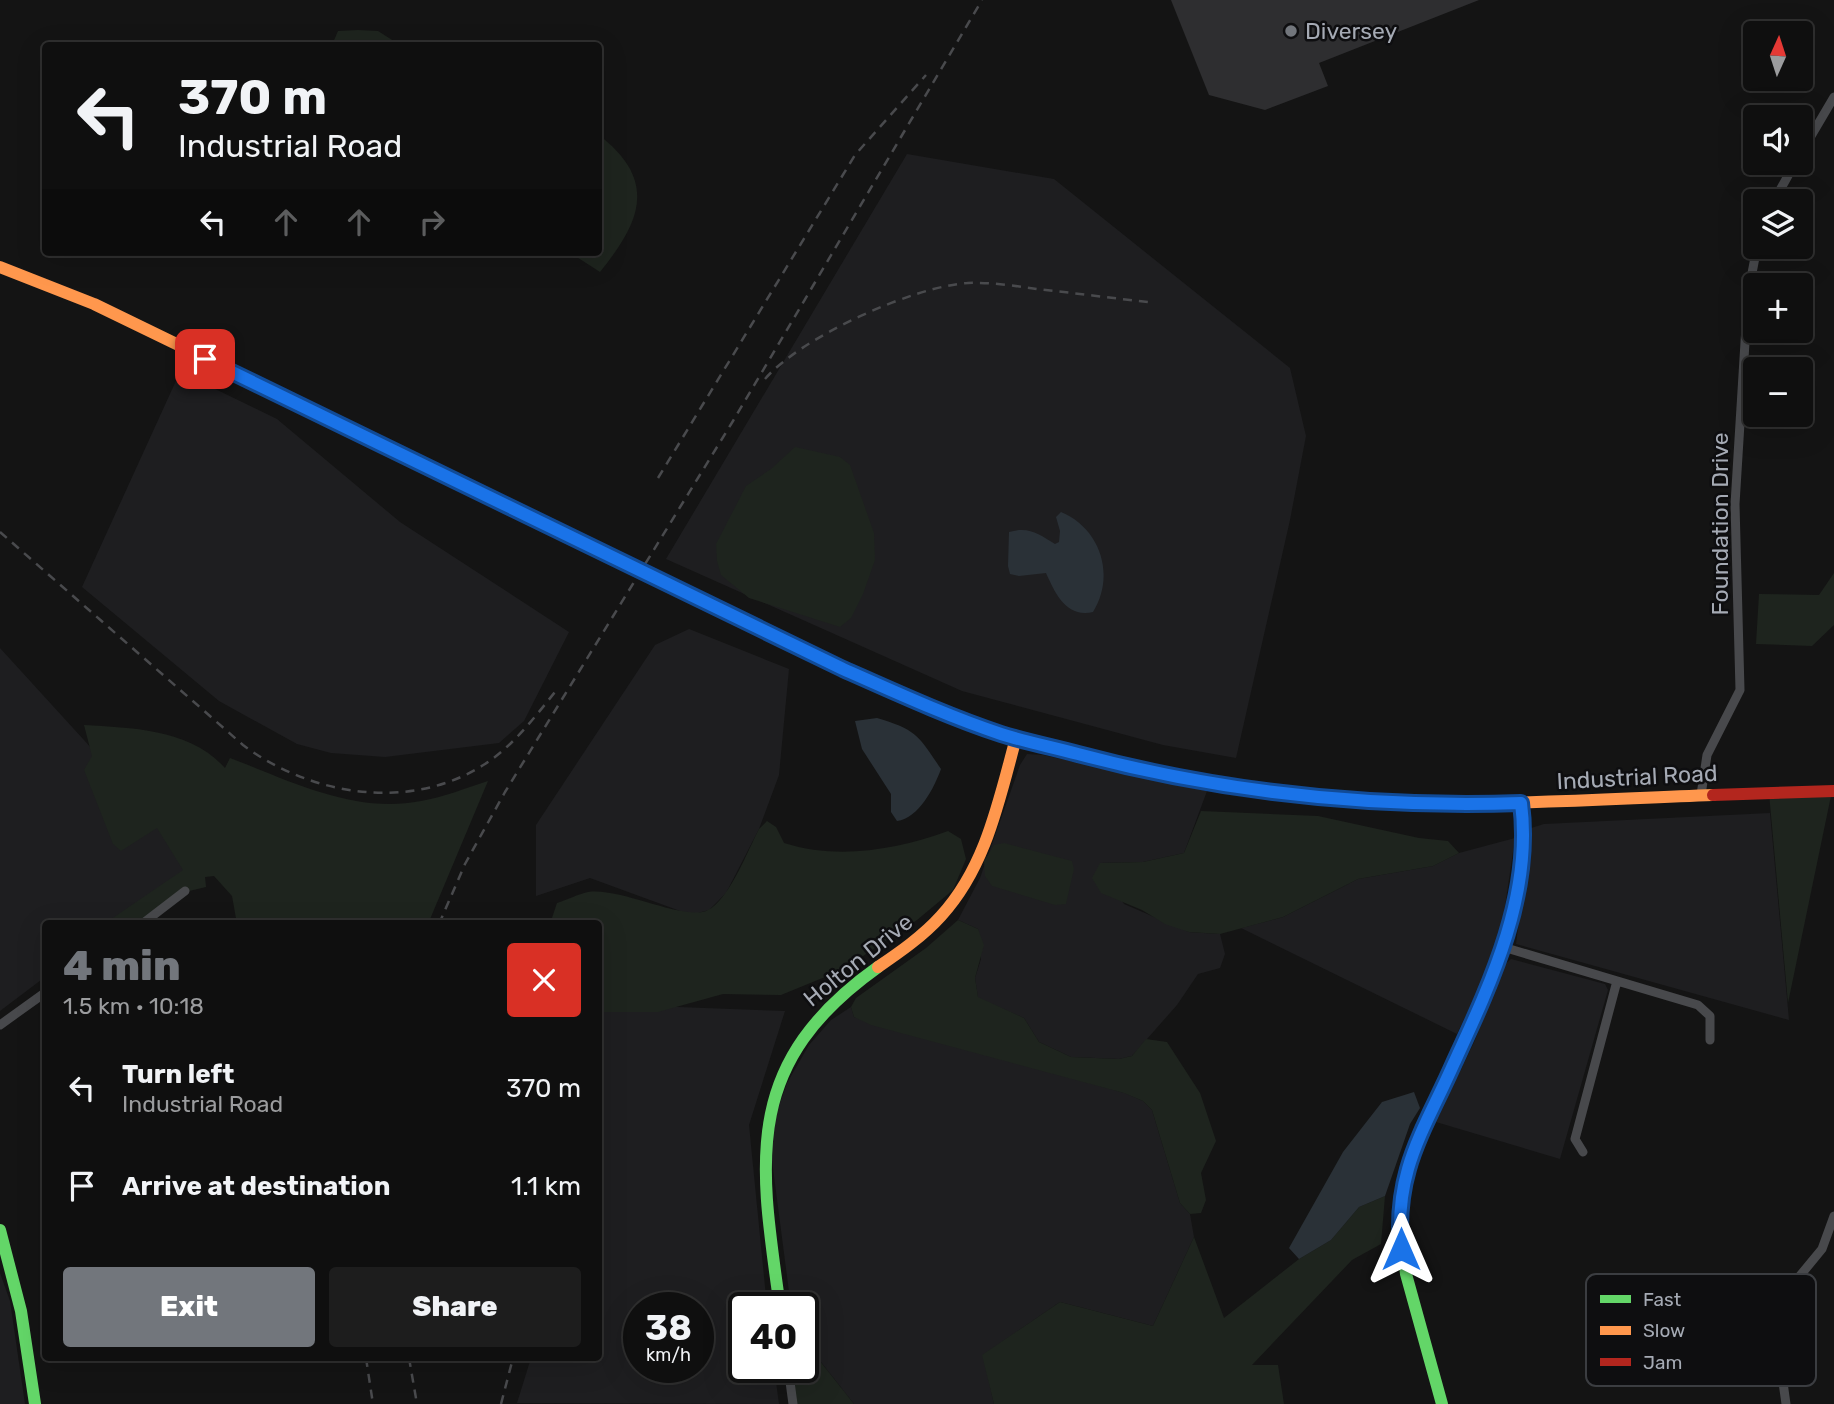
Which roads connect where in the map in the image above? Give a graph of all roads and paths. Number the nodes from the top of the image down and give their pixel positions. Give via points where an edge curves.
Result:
1 (1834, 97) edge
2 (1831, 110) edge
3 (1813, 136) edge
4 (1755, 259) edge
5 (0, 267) edge
6 (1016, 738) junction
7 (1834, 791) edge
8 (1701, 794) junction
9 (1521, 803) junction
10 (185, 891) dead end
11 (147, 920) edge
12 (1503, 947) junction
13 (1617, 981) junction
14 (42, 995) edge
15 (0, 1025) edge
16 (1710, 1040) dead end
17 (1583, 1152) dead end
18 (1834, 1216) edge
19 (0, 1230) edge
20 (1801, 1274) edge
21 (778, 1292) edge
22 (790, 1383) edge
23 (1784, 1386) edge
24 (35, 1404) edge
25 (793, 1404) edge
26 (1442, 1404) edge
27 (1786, 1404) edge

1 - 2 street
2 - 3 street
4 - 8 street, Foundation Drive via 1748,293 1735,504 1740,690 1707,755
5 - 6 main road, Industrial Road via 94,304 843,669
6 - 9 main road, Industrial Road via 1133,769 1290,796 1414,805
6 - 21 main road, Holton Drive via 986,841 954,902 908,949 837,999 800,1038 780,1081 767,1119 763,1168
7 - 8 main road, Industrial Road
8 - 9 main road, Industrial Road
9 - 12 main road via 1524,822 1518,877
10 - 11 street
12 - 13 street
12 - 26 main road via 1483,1002 1417,1139 1402,1190 1402,1264
13 - 16 street via 1707,1010 1712,1023
13 - 17 street via 1575,1139
14 - 15 street
18 - 20 street via 1822,1249
19 - 24 main road via 21,1311
22 - 25 street
23 - 27 street

